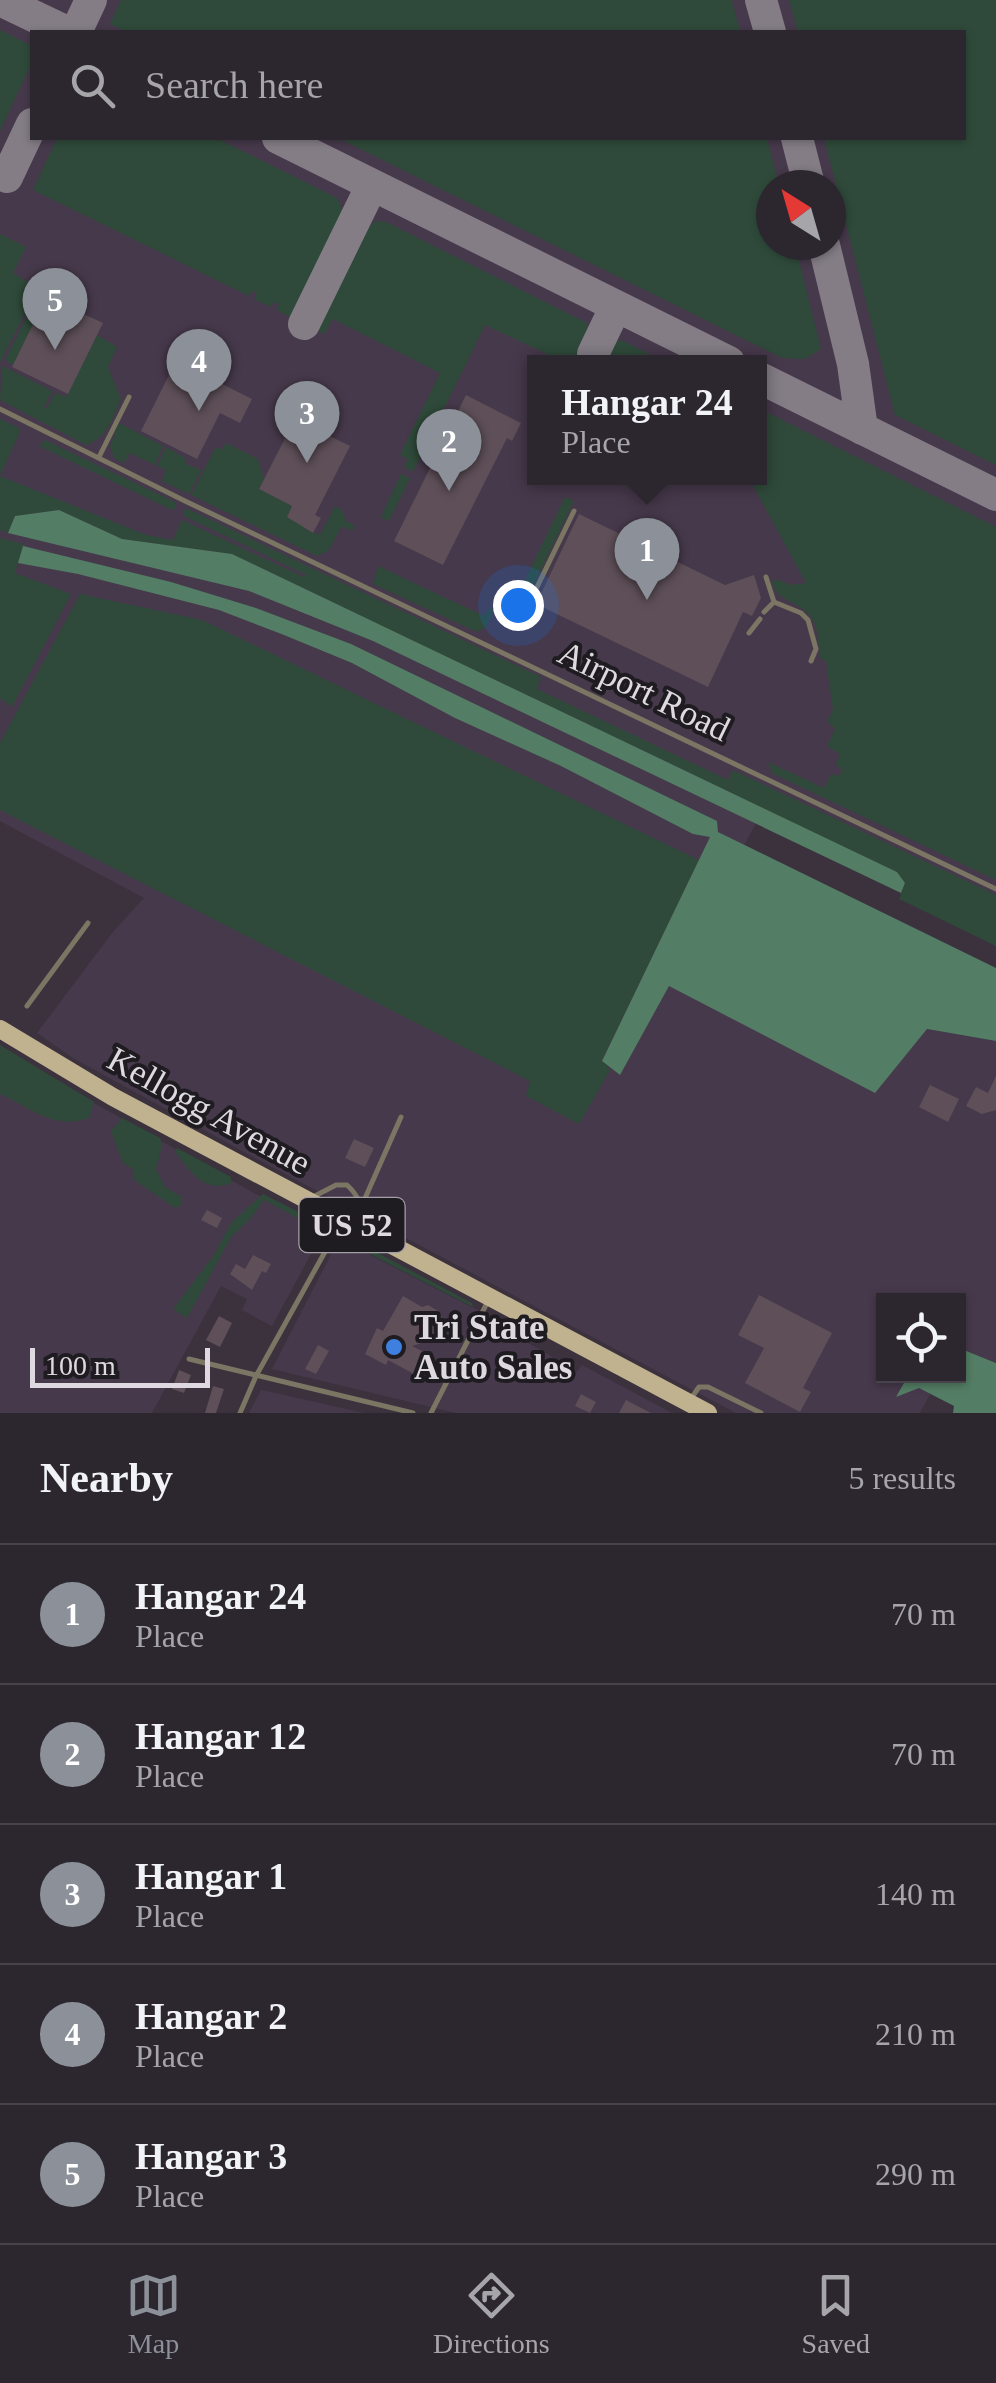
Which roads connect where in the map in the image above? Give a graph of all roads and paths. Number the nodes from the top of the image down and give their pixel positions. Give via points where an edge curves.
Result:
1 (130, 397) dead end
2 (0, 410) edge
3 (100, 457) junction
4 (574, 511) dead end
5 (766, 577) dead end
6 (774, 602) junction
7 (525, 622) dead end
8 (749, 633) dead end
9 (811, 661) dead end
10 (996, 888) edge
11 (88, 922) dead end
12 (26, 1006) dead end
13 (0, 1029) edge
14 (401, 1116) dead end
15 (306, 1201) junction
16 (362, 1205) junction
17 (342, 1220) junction
18 (364, 1232) junction
19 (489, 1298) junction
20 (189, 1360) dead end
21 (256, 1376) junction
22 (689, 1403) junction
23 (748, 1410) edge
24 (240, 1413) edge
25 (413, 1413) edge
26 (431, 1413) edge
27 (708, 1413) edge
28 (761, 1413) edge

1 - 3 lane
2 - 3 lane, Airport Road
3 - 10 lane, Airport Road
4 - 7 lane
5 - 6 lane
6 - 8 lane
6 - 9 lane via 808,620 816,649
11 - 12 lane
13 - 15 main road, Kellogg Avenue / US 52
14 - 16 lane
15 - 16 lane via 347,1184
15 - 17 main road, Kellogg Avenue / US 52
16 - 18 lane
17 - 18 main road, Kellogg Avenue / US 52
17 - 21 lane
18 - 19 main road, Kellogg Avenue / US 52
19 - 22 main road, Kellogg Avenue / US 52
19 - 26 lane
20 - 21 lane
21 - 24 lane
21 - 25 lane
22 - 23 lane via 703,1386
22 - 27 main road, Kellogg Avenue / US 52
23 - 28 lane

